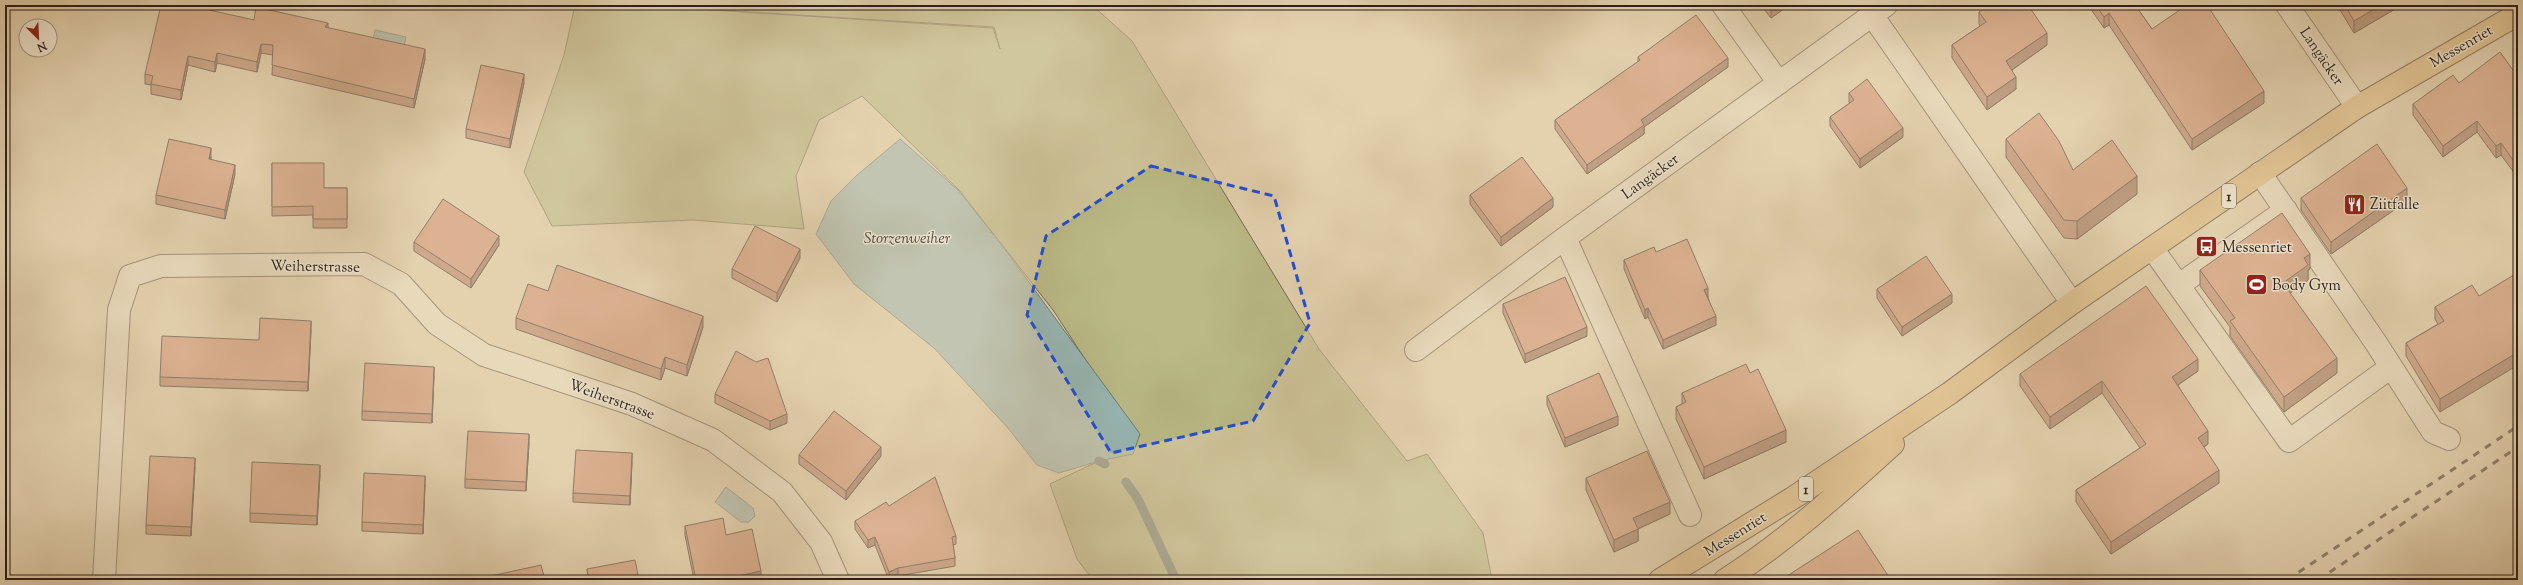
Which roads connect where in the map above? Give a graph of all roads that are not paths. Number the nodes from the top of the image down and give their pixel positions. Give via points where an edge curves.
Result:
1 (1723, 5) edge
2 (2287, 5) edge
3 (1879, 10) edge
4 (2518, 14) edge
5 (1779, 83) junction
6 (2356, 107) junction
7 (2260, 173) junction
8 (2286, 210) junction
9 (1565, 238) junction
10 (2152, 248) junction
11 (2179, 285) junction
12 (2072, 303) junction
13 (1416, 350) dead end
14 (2391, 367) junction
15 (1950, 393) junction
16 (2449, 439) dead end
17 (1809, 486) junction
18 (1825, 504) junction
19 (1690, 515) dead end
20 (104, 580) edge
21 (838, 580) edge
22 (1660, 580) edge
23 (1725, 580) edge

1 - 5 street
2 - 6 street, Langäcker
3 - 5 street, Langäcker
3 - 12 street
4 - 6 main road, Messenriet / 1
5 - 9 street, Langäcker
6 - 7 main road, Messenriet / 1
7 - 8 street
7 - 10 main road, Messenriet / 1
8 - 11 street
8 - 14 street
9 - 13 street, Langäcker
9 - 19 street
10 - 11 street
10 - 12 main road, Messenriet / 1
11 - 14 street via 2289,442
12 - 15 main road, Messenriet / 1
14 - 16 street via 2433,432
15 - 17 main road, Messenriet / 1
15 - 18 main road, Messenriet / 1
17 - 18 main road via 1821,488 1827,497
17 - 22 main road, Messenriet / 1
18 - 23 main road, Messenriet / 1 via 1761,557
20 - 21 street, Weiherstrasse via 119,310 130,276 161,266 364,264 401,284 437,324 484,355 632,404 713,440 782,492 821,542

